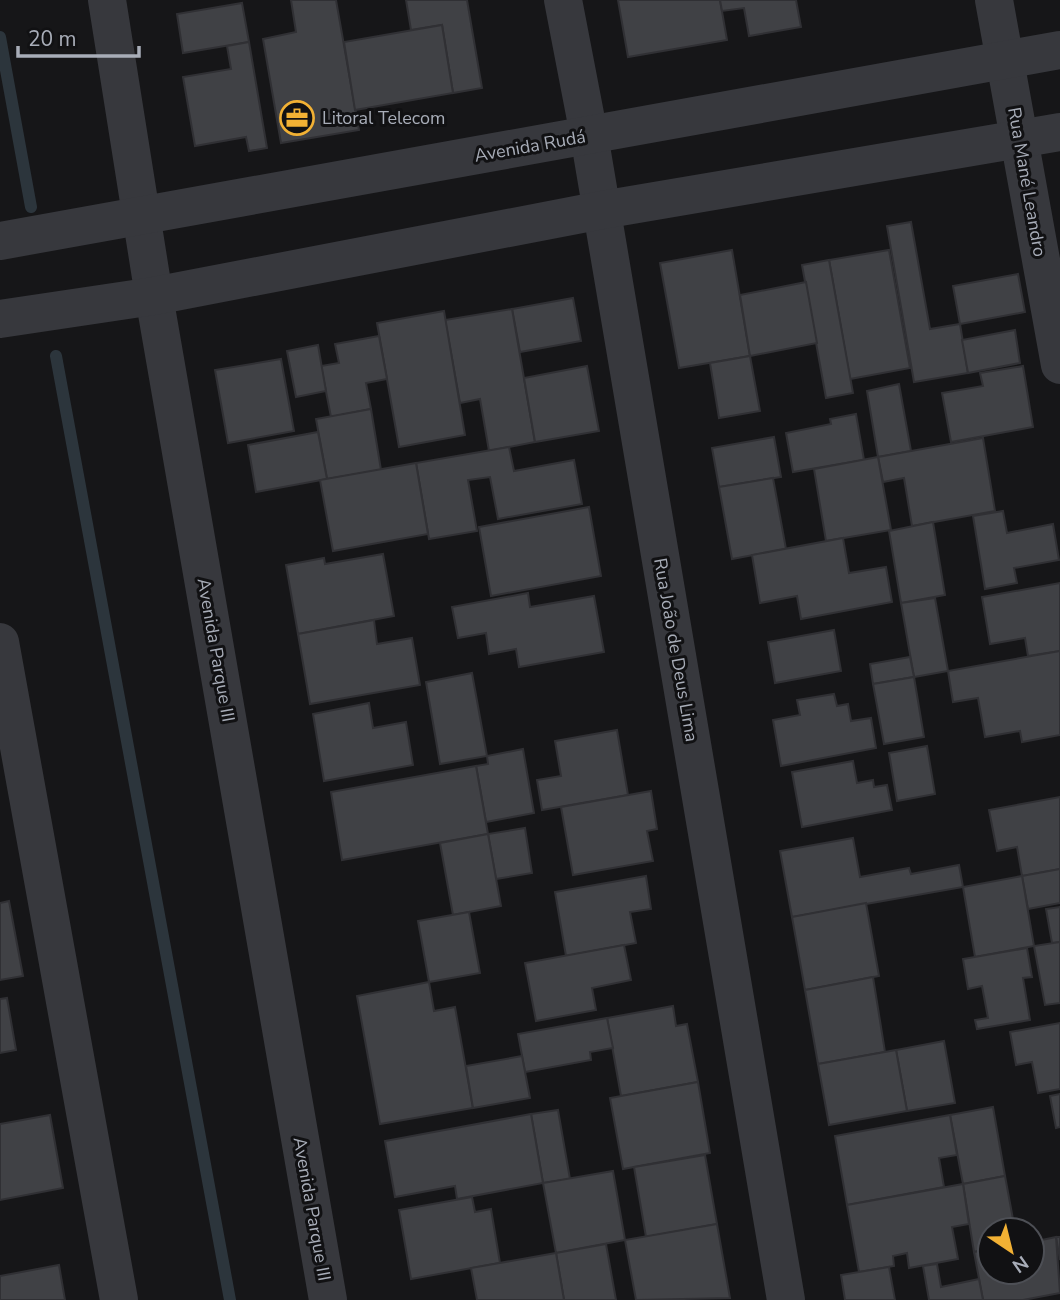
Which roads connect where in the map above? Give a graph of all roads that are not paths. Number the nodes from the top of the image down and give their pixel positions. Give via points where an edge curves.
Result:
1 (107, 0) edge
2 (563, 0) edge
3 (994, 0) edge
4 (1060, 50) edge
5 (1005, 60) junction
6 (1060, 132) edge
7 (589, 135) junction
8 (1019, 139) junction
9 (601, 210) junction
10 (143, 216) junction
11 (0, 241) edge
12 (154, 296) junction
13 (0, 319) edge
14 (1060, 365) edge
15 (0, 642) edge
16 (119, 1300) edge
17 (328, 1300) edge
18 (786, 1300) edge

1 - 10 street, Avenida Parque III
2 - 7 street, Rua João de Deus Lima
3 - 5 street, Rua Mané Leandro
4 - 5 street, Avenida Rudá
5 - 7 street, Avenida Rudá
5 - 8 street, Rua Mané Leandro
6 - 8 street
7 - 9 street, Rua João de Deus Lima
7 - 10 street, Avenida Rudá
8 - 9 street
8 - 14 street, Rua Mané Leandro
9 - 12 street
9 - 18 street, Rua João de Deus Lima
10 - 11 street, Avenida Rudá
10 - 12 street, Avenida Parque III
12 - 13 street
12 - 17 street, Avenida Parque III
15 - 16 street

